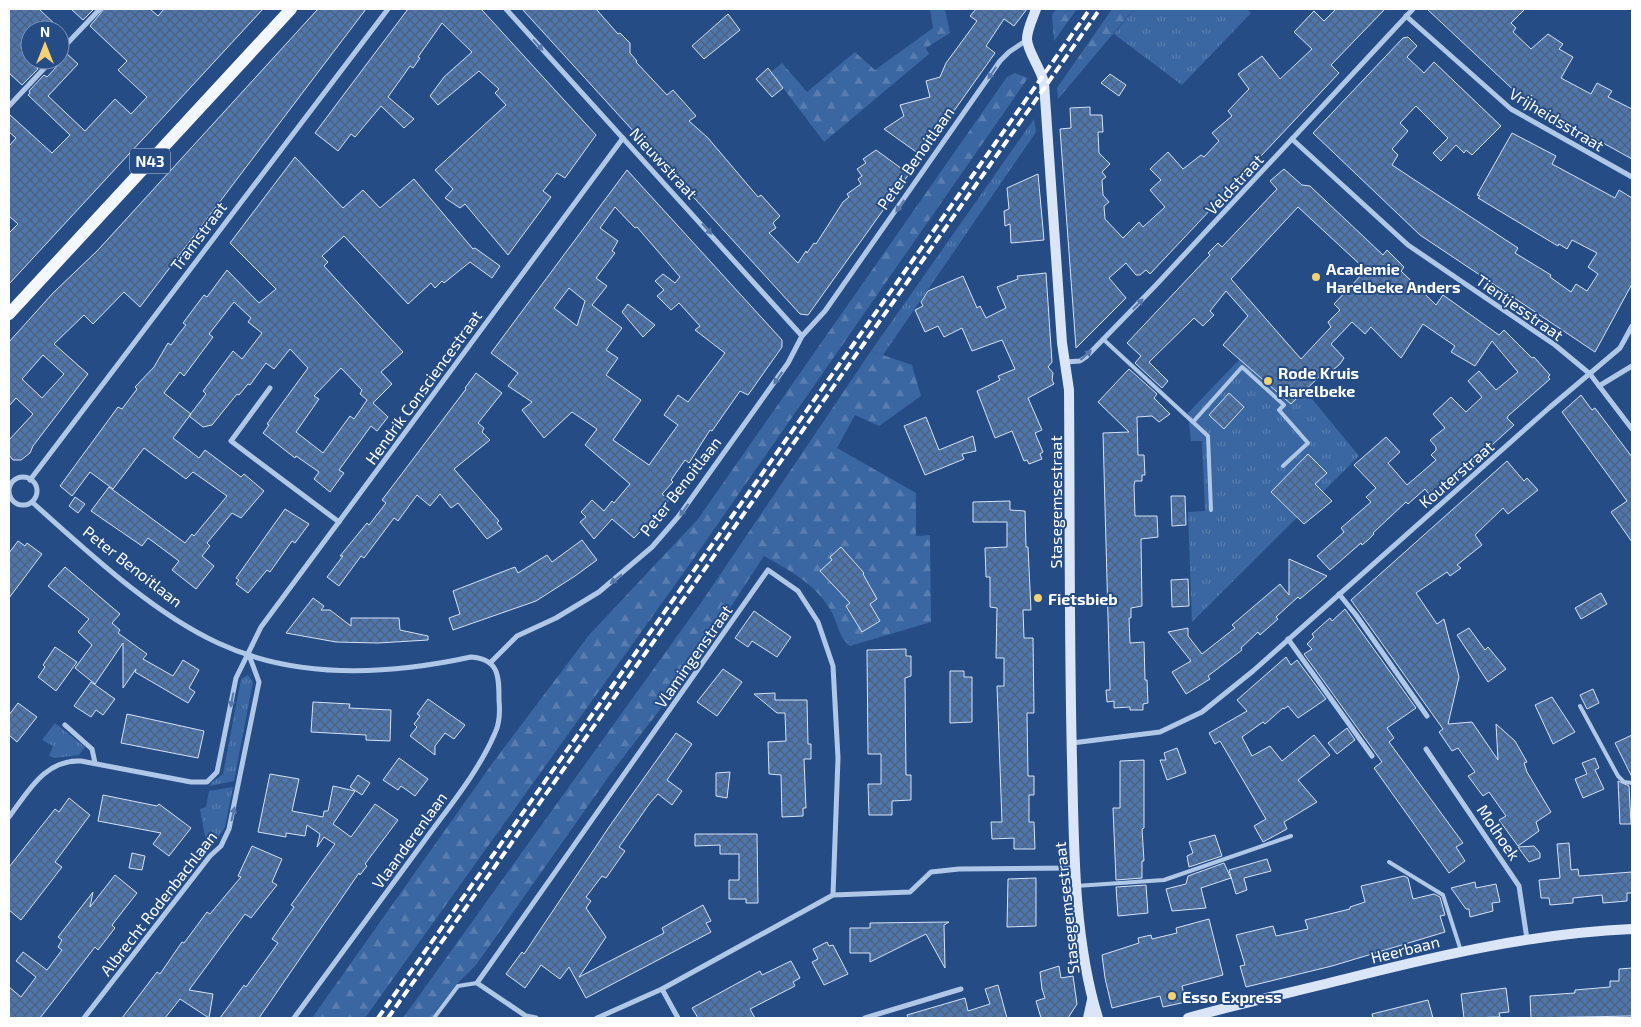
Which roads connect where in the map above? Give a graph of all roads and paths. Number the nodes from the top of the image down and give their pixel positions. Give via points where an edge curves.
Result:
1 (100, 9) edge
2 (291, 9) edge
3 (388, 9) edge
4 (506, 9) edge
5 (1036, 9) edge
6 (1413, 9) edge
7 (1406, 16) junction
8 (1027, 39) junction
9 (70, 41) edge
10 (43, 70) edge
11 (9, 106) edge
12 (623, 138) junction
13 (1292, 140) junction
14 (1632, 178) edge
15 (9, 314) edge
16 (1632, 326) edge
17 (802, 336) junction
18 (1103, 338) junction
19 (1064, 362) junction
20 (1632, 366) edge
21 (1590, 374) junction
22 (1599, 386) junction
23 (270, 388) dead end
24 (1193, 422) junction
25 (1632, 429) edge
26 (1283, 466) dead end
27 (30, 480) junction
28 (10, 484) edge
29 (32, 502) junction
30 (10, 503) edge
31 (1212, 510) dead end
32 (339, 522) junction
33 (1339, 594) junction
34 (1288, 639) junction
35 (249, 655) junction
36 (490, 663) junction
37 (1580, 706) dead end
38 (1427, 716) dead end
39 (65, 725) dead end
40 (1072, 743) junction
41 (1426, 749) dead end
42 (1372, 756) dead end
43 (95, 764) junction
44 (1632, 783) edge
45 (9, 817) edge
46 (1291, 836) dead end
47 (1389, 862) dead end
48 (1074, 868) junction
49 (1076, 886) junction
50 (833, 895) junction
51 (1632, 929) edge
52 (1527, 939) junction
53 (1461, 951) junction
54 (477, 984) junction
55 (662, 989) junction
56 (961, 989) dead end
57 (1092, 999) junction
58 (84, 1018) edge
59 (294, 1018) edge
60 (434, 1018) edge
61 (536, 1018) edge
62 (597, 1018) edge
63 (678, 1018) edge
64 (865, 1018) edge
65 (1088, 1018) edge
66 (1098, 1018) edge
67 (1188, 1018) edge

1 - 9 street
2 - 15 main road, N43
3 - 27 street, Tramstraat
4 -> 12 street, Nieuwstraat
5 - 8 street
6 - 7 street, Veldstraat
7 - 13 street, Veldstraat
7 - 14 street, Vrijheidsstraat via 1511,109
8 -> 17 street, Peter Benoitlaan via 1000,61 825,311
8 - 19 street, Stasegemsestraat via 1044,83
10 - 11 street
12 -> 17 street, Nieuwstraat
12 - 32 street, Hendrik Consciencestraat
18 -> 13 street, Veldstraat
13 - 21 street, Tientjesstraat via 1408,246 1554,345
16 - 21 street, Kouterstraat via 1620,348
17 -> 36 street, Peter Benoitlaan via 788,363 722,457 652,547 599,592 556,618 517,636
19 -> 18 street, Veldstraat via 1080,361
18 - 24 lane
19 - 40 street, Stasegemsestraat via 1069,390
20 - 22 street
21 - 22 street, Tientjesstraat
21 - 33 street, Kouterstraat
22 - 25 street, Tientjesstraat
23 - 32 street via 231,440
24 - 26 lane via 1242,367 1284,405 1279,410 1308,443
24 - 31 lane via 1208,436
27 - 28 street via 19,478
27 - 29 street via 36,490
28 - 30 street
29 - 30 street via 22,505
29 - 35 street, Peter Benoitlaan via 156,606 218,643
32 - 35 street, Hendrik Consciencestraat via 261,627
33 - 34 street, Kouterstraat
33 - 38 street
34 - 40 street, Kouterstraat via 1202,712 1160,732
34 - 42 street
35 - 36 street, Peter Benoitlaan via 287,664 357,671 396,670 471,657
35 -> 43 street via 236,678 217,772 206,782
58 -> 35 street, Albrecht Rodenbachlaan via 221,846 229,829 259,682
36 - 59 street, Vlaanderenlaan via 499,676 499,718 487,749 461,790
37 - 44 lane via 1618,776 1624,782
39 - 43 street via 92,749
40 - 48 street, Stasegemsestraat
41 - 52 street, Molhoek via 1519,886
43 - 45 street via 69,761 48,770
46 - 49 lane via 1164,880
47 - 53 lane via 1442,895
48 - 49 street, Stasegemsestraat
48 - 50 street via 931,872 910,892
49 - 57 street, Stasegemsestraat
50 - 54 street, Vlamingenstraat via 838,758 833,666 818,622 798,591 768,570
50 - 55 street
51 - 52 street, Heerbaan
52 - 53 street, Heerbaan
53 - 67 street, Heerbaan via 1262,997
54 - 60 lane via 458,986
54 - 61 street via 526,1016
55 - 62 street
55 - 63 street
56 - 64 street
57 - 65 street, Stasegemsestraat
57 - 66 street, Stasegemsestraat

